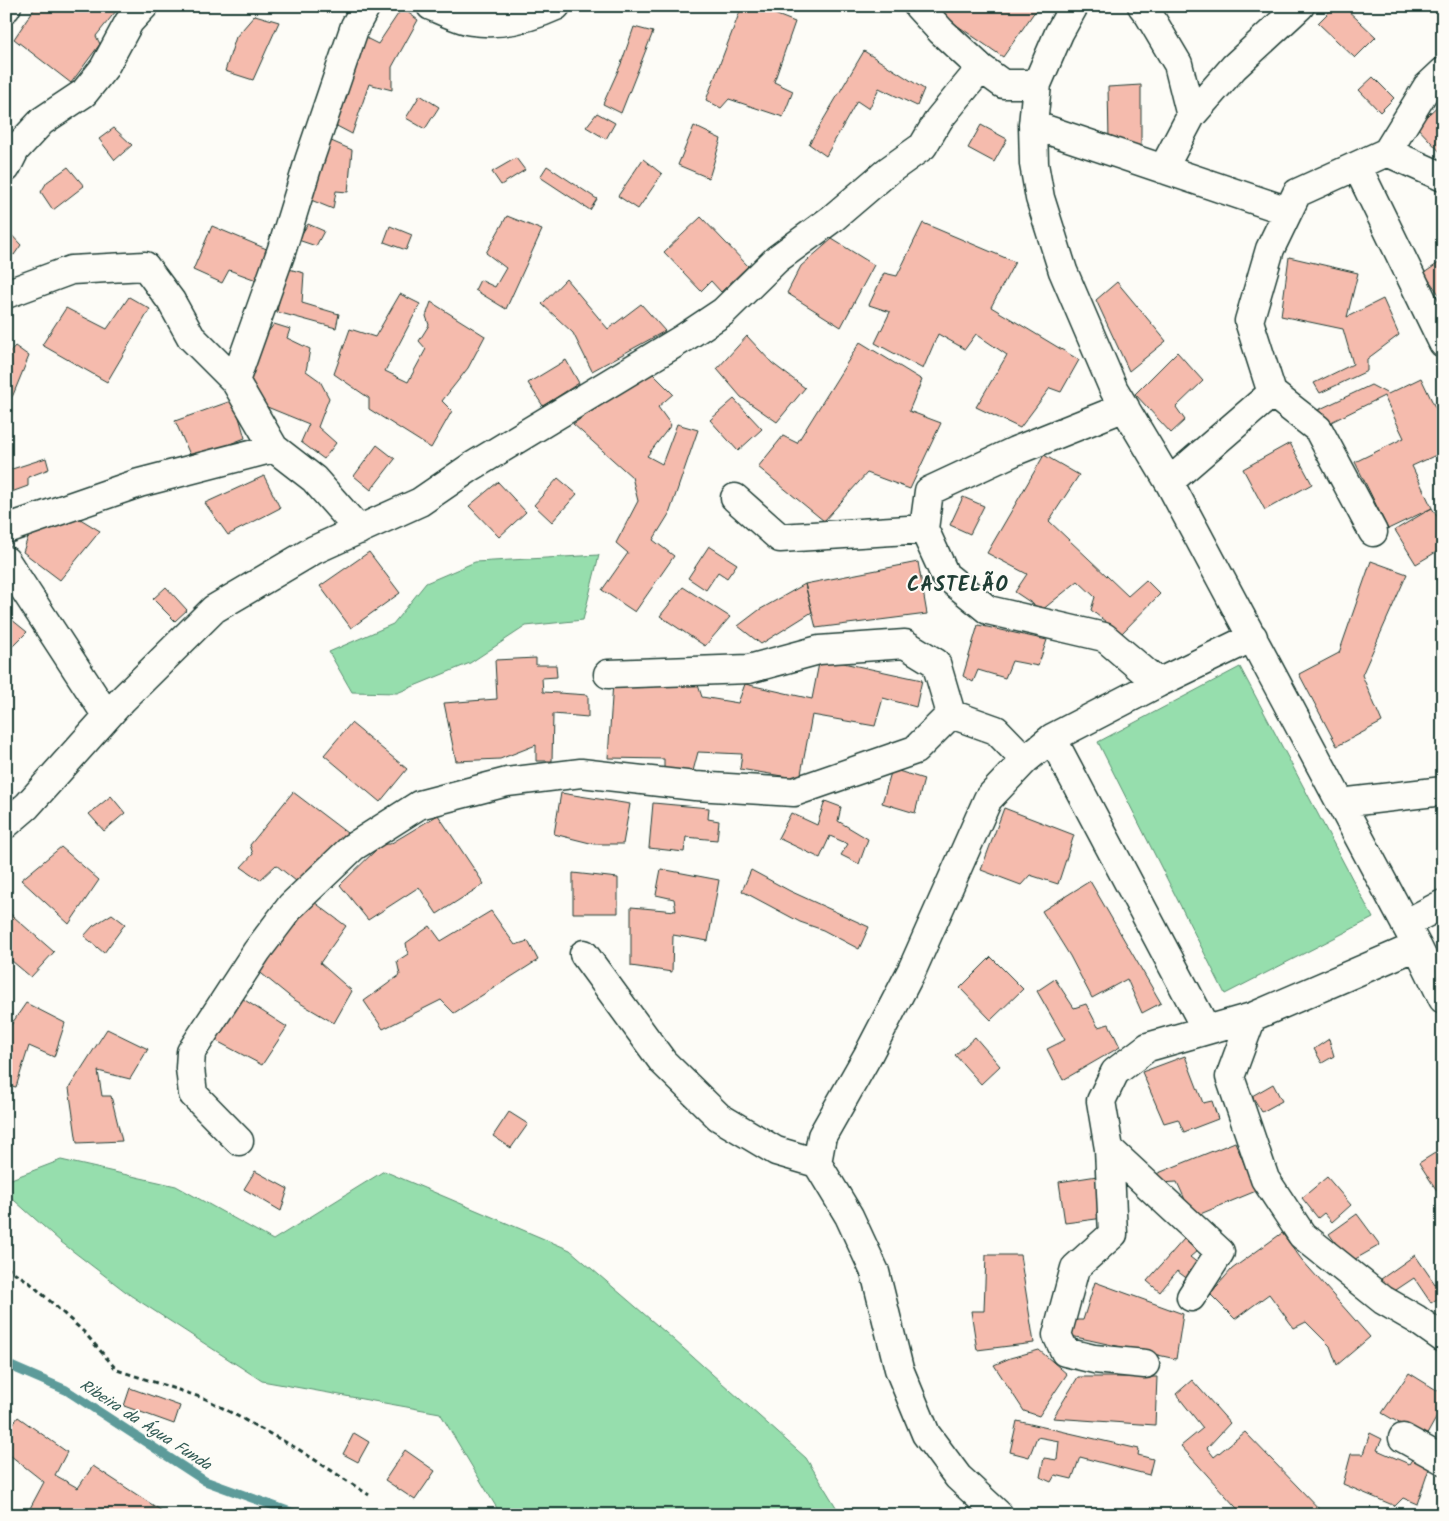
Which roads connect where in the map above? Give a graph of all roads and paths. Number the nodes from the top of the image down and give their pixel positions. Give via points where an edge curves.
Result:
1 (144, 6) edge
2 (366, 6) edge
3 (431, 6) edge
4 (556, 6) edge
5 (1074, 6) edge
6 (1142, 6) edge
7 (1300, 6) edge
8 (924, 9) edge
9 (981, 68) junction
10 (1443, 72) edge
11 (1037, 84) junction
12 (1191, 116) junction
13 (1033, 125) junction
14 (1387, 152) junction
15 (1357, 166) junction
16 (6, 168) edge
17 (1163, 169) junction
18 (1443, 177) edge
19 (1288, 211) junction
20 (6, 294) edge
21 (1443, 343) edge
22 (235, 381) junction
23 (1272, 393) junction
24 (1125, 407) junction
25 (274, 448) junction
26 (1169, 482) junction
27 (735, 498) dead end
28 (6, 529) edge
29 (924, 529) junction
30 (359, 530) junction
31 (1373, 532) dead end
32 (6, 561) edge
33 (1253, 637) junction
34 (608, 674) dead end
35 (1158, 683) junction
36 (951, 714) junction
37 (107, 716) junction
38 (1052, 738) junction
39 (1025, 760) junction
40 (1443, 791) edge
41 (1340, 803) junction
42 (6, 824) edge
43 (1443, 904) edge
44 (1411, 935) junction
45 (584, 954) dead end
46 (1440, 986) edge
47 (1252, 1017) junction
48 (1206, 1029) junction
49 (239, 1141) dead end
50 (1109, 1149) junction
51 (817, 1163) junction
52 (6, 1267) edge
53 (1191, 1297) dead end
54 (1443, 1338) edge
55 (1145, 1364) dead end
56 (1403, 1438) dead end
57 (1443, 1460) edge
58 (369, 1495) dead end
59 (999, 1515) edge

1 - 16 street via 129,22 104,68 84,93 42,121 15,150
2 - 22 street via 355,26 282,252
3 - 4 street via 471,21 508,21
5 - 11 street
6 - 12 street via 1178,64
7 - 12 street via 1234,67
8 - 9 street via 941,31
9 - 11 street via 1003,84
9 - 30 street via 940,119 924,146 777,259 723,312 471,467 420,502
10 - 14 street via 1427,87
11 - 13 street
12 - 17 street
13 - 17 street
13 - 24 street via 1034,164 1050,235 1110,382
14 - 15 street
14 - 18 street
15 - 19 street via 1297,193
15 - 21 street
17 - 19 street
19 - 23 street via 1270,249 1249,321
20 - 22 street via 72,270 145,266 171,301 190,337
22 - 25 street
23 - 26 street
23 - 31 street via 1318,429
24 - 26 street
24 - 29 street via 1015,451 929,491
25 - 28 street via 139,483
25 - 30 street via 314,479
26 - 33 street
27 - 29 street via 780,538
29 - 35 street via 945,575 988,610 1104,636
30 - 37 street via 314,550 214,610
32 - 37 street
33 - 35 street
33 - 41 street
34 - 36 street via 749,669 819,650 905,644 936,663
35 - 38 street
36 - 39 street via 996,730
36 - 49 street via 915,750 794,792 695,786 581,773 508,782 419,805 353,848 291,906 190,1052 193,1094
37 - 42 street via 27,806
38 - 39 street
38 - 48 street
39 - 51 street via 988,799 912,970 822,1136
40 - 41 street
41 - 44 street
43 - 44 street
44 - 46 street
44 - 47 street
45 - 51 street via 663,1062 719,1117 776,1150
47 - 48 street
47 - 54 street via 1230,1077 1265,1179 1302,1235 1383,1300
48 - 50 street via 1148,1047 1115,1072 1101,1100
50 - 53 street via 1220,1252
50 - 55 street via 1113,1234 1075,1268 1057,1335 1065,1352 1094,1359
51 - 59 street via 875,1272 899,1369 926,1434 958,1477
52 - 58 path via 29,1282 84,1332 117,1370 206,1399 298,1449
56 - 57 street

